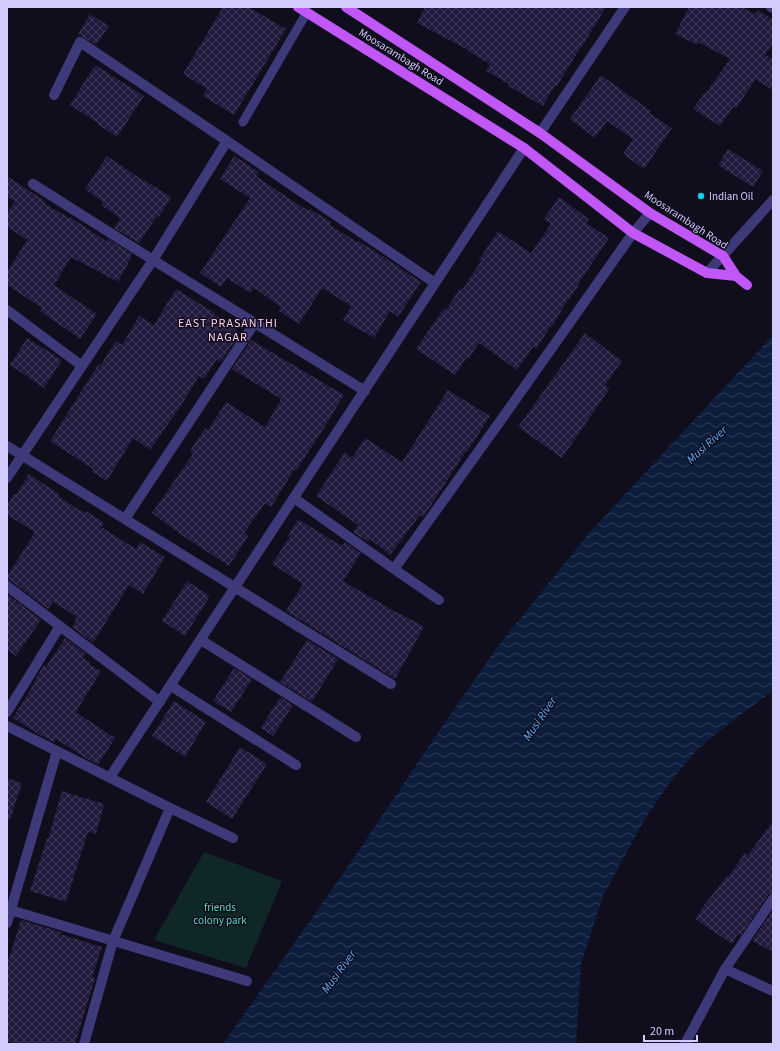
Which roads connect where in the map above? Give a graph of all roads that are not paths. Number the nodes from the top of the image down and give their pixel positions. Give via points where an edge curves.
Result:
1 (346, 7) edge
2 (625, 7) edge
3 (302, 10) edge
4 (54, 95) dead end
5 (243, 122) dead end
6 (540, 133) junction
7 (227, 141) junction
8 (524, 148) junction
9 (33, 184) dead end
10 (773, 200) edge
11 (650, 213) junction
12 (632, 233) junction
13 (722, 256) junction
14 (152, 260) junction
15 (707, 273) junction
16 (736, 276) junction
17 (435, 283) junction
18 (747, 285) dead end
19 (7, 310) edge
20 (254, 324) junction
21 (82, 366) junction
22 (365, 391) junction
23 (7, 446) edge
24 (22, 455) junction
25 (7, 478) edge
26 (294, 498) junction
27 (125, 519) junction
28 (394, 569) junction
29 (7, 586) edge
30 (236, 587) junction
31 (439, 600) dead end
32 (60, 626) junction
33 (201, 640) junction
34 (392, 684) dead end
35 (170, 686) junction
36 (160, 702) junction
37 (7, 712) edge
38 (7, 726) edge
39 (356, 737) dead end
40 (57, 751) junction
41 (296, 765) dead end
42 (110, 777) junction
43 (170, 808) junction
44 (233, 838) dead end
45 (773, 899) edge
46 (9, 910) edge
47 (7, 923) edge
48 (113, 941) junction
49 (725, 969) junction
50 (247, 981) dead end
51 (773, 991) edge
52 (84, 1044) edge
53 (685, 1044) edge

1 - 6 main road, Moosarambagh Road
2 - 6 street
3 - 5 lane
3 - 8 main road, Moosarambagh Road
4 - 7 street via 80,42
6 - 11 main road, Moosarambagh Road
7 - 14 street
7 - 17 street
8 - 12 main road, Moosarambagh Road
8 - 17 street
9 - 14 street
10 - 13 street
11 - 12 street
11 - 13 main road, Moosarambagh Road
12 - 15 main road, Moosarambagh Road
12 - 28 street
13 - 15 street
13 - 16 main road, Moosarambagh Road
14 - 20 street
14 - 21 street
15 - 16 main road, Moosarambagh Road
16 - 18 main road
17 - 22 street
19 - 21 street
20 - 22 street
20 - 27 street
21 - 24 street
22 - 26 street
23 - 24 street
24 - 25 street
24 - 27 street
26 - 28 street
26 - 30 street
27 - 30 street
28 - 31 street
29 - 32 street
30 - 33 street
30 - 34 street
32 - 36 street
32 - 37 street
33 - 35 street
33 - 39 street
35 - 36 street
35 - 41 street
36 - 42 street
38 - 40 street
40 - 42 street
40 - 46 street
42 - 43 street
43 - 44 street
43 - 48 street
45 - 49 street
46 - 47 street
46 - 48 street
48 - 50 street
48 - 52 street
49 - 51 street
49 - 53 street

